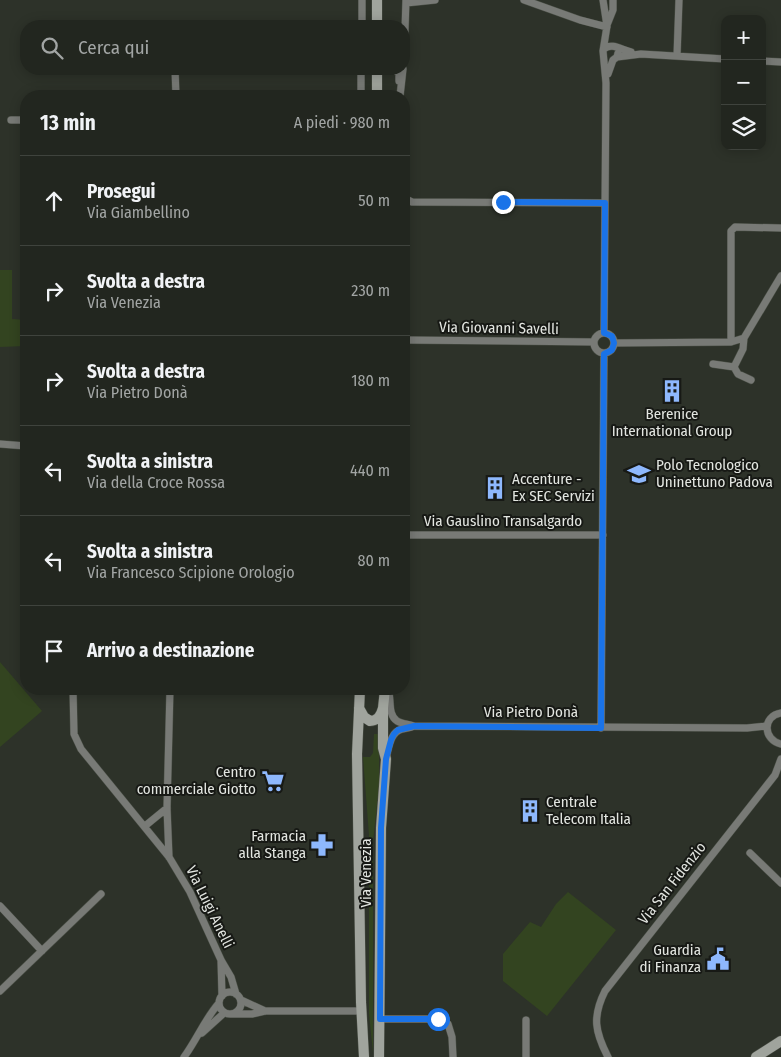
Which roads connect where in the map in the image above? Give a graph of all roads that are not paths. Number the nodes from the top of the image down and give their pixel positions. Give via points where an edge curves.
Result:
1 (362, 0) edge
2 (377, 0) edge
3 (435, 0) edge
4 (524, 0) edge
5 (603, 0) edge
6 (613, 0) edge
7 (679, 0) edge
8 (406, 2) edge
9 (362, 20) edge
10 (377, 20) edge
11 (405, 20) edge
12 (607, 28) junction
13 (614, 46) junction
14 (604, 53) junction
15 (641, 54) junction
16 (677, 56) junction
17 (614, 58) junction
18 (721, 59) edge
19 (766, 61) edge
20 (781, 62) edge
21 (175, 75) edge
22 (361, 75) edge
23 (377, 75) edge
24 (399, 75) edge
25 (402, 75) edge
26 (606, 83) junction
27 (400, 86) junction
28 (176, 90) edge
29 (360, 90) edge
30 (377, 90) edge
31 (400, 90) edge
32 (10, 120) dead end
33 (20, 120) edge
34 (410, 201) edge
35 (605, 203) junction
36 (781, 228) edge
37 (781, 276) edge
38 (604, 333) junction
39 (744, 338) junction
40 (410, 340) edge
41 (594, 342) junction
42 (731, 342) junction
43 (614, 343) junction
44 (604, 354) junction
45 (713, 364) dead end
46 (734, 367) junction
47 (751, 380) dead end
48 (0, 444) edge
49 (20, 446) edge
50 (410, 535) edge
51 (602, 535) junction
52 (73, 695) edge
53 (170, 695) edge
54 (360, 695) edge
55 (385, 695) edge
56 (390, 695) edge
57 (360, 708) junction
58 (383, 708) junction
59 (781, 713) edge
60 (414, 726) junction
61 (766, 726) junction
62 (601, 728) junction
63 (781, 744) edge
64 (386, 759) junction
65 (781, 759) edge
66 (168, 808) junction
67 (145, 826) junction
68 (750, 853) dead end
69 (169, 857) junction
70 (781, 883) edge
71 (101, 894) dead end
72 (0, 906) edge
73 (42, 951) junction
74 (221, 960) junction
75 (0, 991) edge
76 (236, 994) junction
77 (220, 999) junction
78 (241, 1000) junction
79 (265, 1011) junction
80 (361, 1011) junction
81 (224, 1013) junction
82 (233, 1014) junction
83 (380, 1019) junction
84 (526, 1020) dead end
85 (198, 1037) junction
86 (781, 1041) edge
87 (184, 1057) edge
88 (364, 1057) edge
89 (379, 1057) edge
90 (453, 1057) edge
91 (526, 1057) edge
92 (608, 1057) edge
93 (756, 1057) edge

1 - 9 street
2 - 10 main road
3 - 8 street
4 - 12 street
5 - 12 street
6 - 12 street
7 - 16 street
8 - 11 street
12 - 13 street
12 - 14 street
13 - 14 street via 607,46
13 - 15 street
13 - 17 street via 618,52
14 - 17 street via 608,59
14 - 26 street
15 - 16 street
15 - 17 street
16 - 18 street
17 - 26 street
19 - 20 street
21 - 28 street
22 - 29 street
23 - 30 main road
24 - 27 street
25 - 27 street
26 - 35 street
27 - 31 street
32 - 33 street
34 - 35 street
35 - 38 street
36 - 42 street via 735,227 731,231
37 - 39 street
38 - 41 street via 598,334
38 - 43 street via 612,336
39 - 42 street
39 - 46 street
40 - 41 street, Via Giovanni Savelli
41 - 44 street via 596,350
42 - 43 street
43 - 44 street via 612,350
44 - 51 street
45 - 46 street
46 - 47 street via 738,374
48 - 49 street
50 - 51 street, Via Gauslino Transalgardo
51 - 62 street
52 - 67 street, Via Luigi Anelli via 74,734 81,749
53 - 66 street
54 - 57 main road, Via Venezia
55 - 58 main road, Via Venezia
56 - 60 street, Via Pietro Donà via 394,719
57 - 58 main road via 370,721 376,720
57 - 80 main road, Via Venezia via 357,754
58 - 64 main road, Via Venezia
59 - 61 street via 772,716
60 - 62 street, Via Pietro Donà
60 - 64 street, Via Pietro Donà via 394,734
61 - 62 street, Via Pietro Donà
61 - 63 street via 770,739
64 - 83 main road, Via Venezia via 381,828
65 - 92 street, Via San Fidenzio via 775,775 604,991 596,1017 597,1032
66 - 67 street
66 - 69 street
67 - 69 street, Via Luigi Anelli
68 - 70 street
69 - 74 street, Via Luigi Anelli via 190,892
71 - 73 street
72 - 73 street
73 - 75 street
74 - 76 street, Via Luigi Anelli
74 - 77 street, Via Luigi Anelli
76 - 77 street via 228,992
76 - 78 street
77 - 81 street
77 - 85 street
78 - 79 street
78 - 82 street via 240,1008
79 - 80 street
79 - 82 street
80 - 88 main road, Via Venezia
81 - 82 street
81 - 85 street
83 - 89 main road, Via Venezia
83 - 90 street via 438,1019 448,1024
84 - 91 street
85 - 87 street
86 - 93 main road

